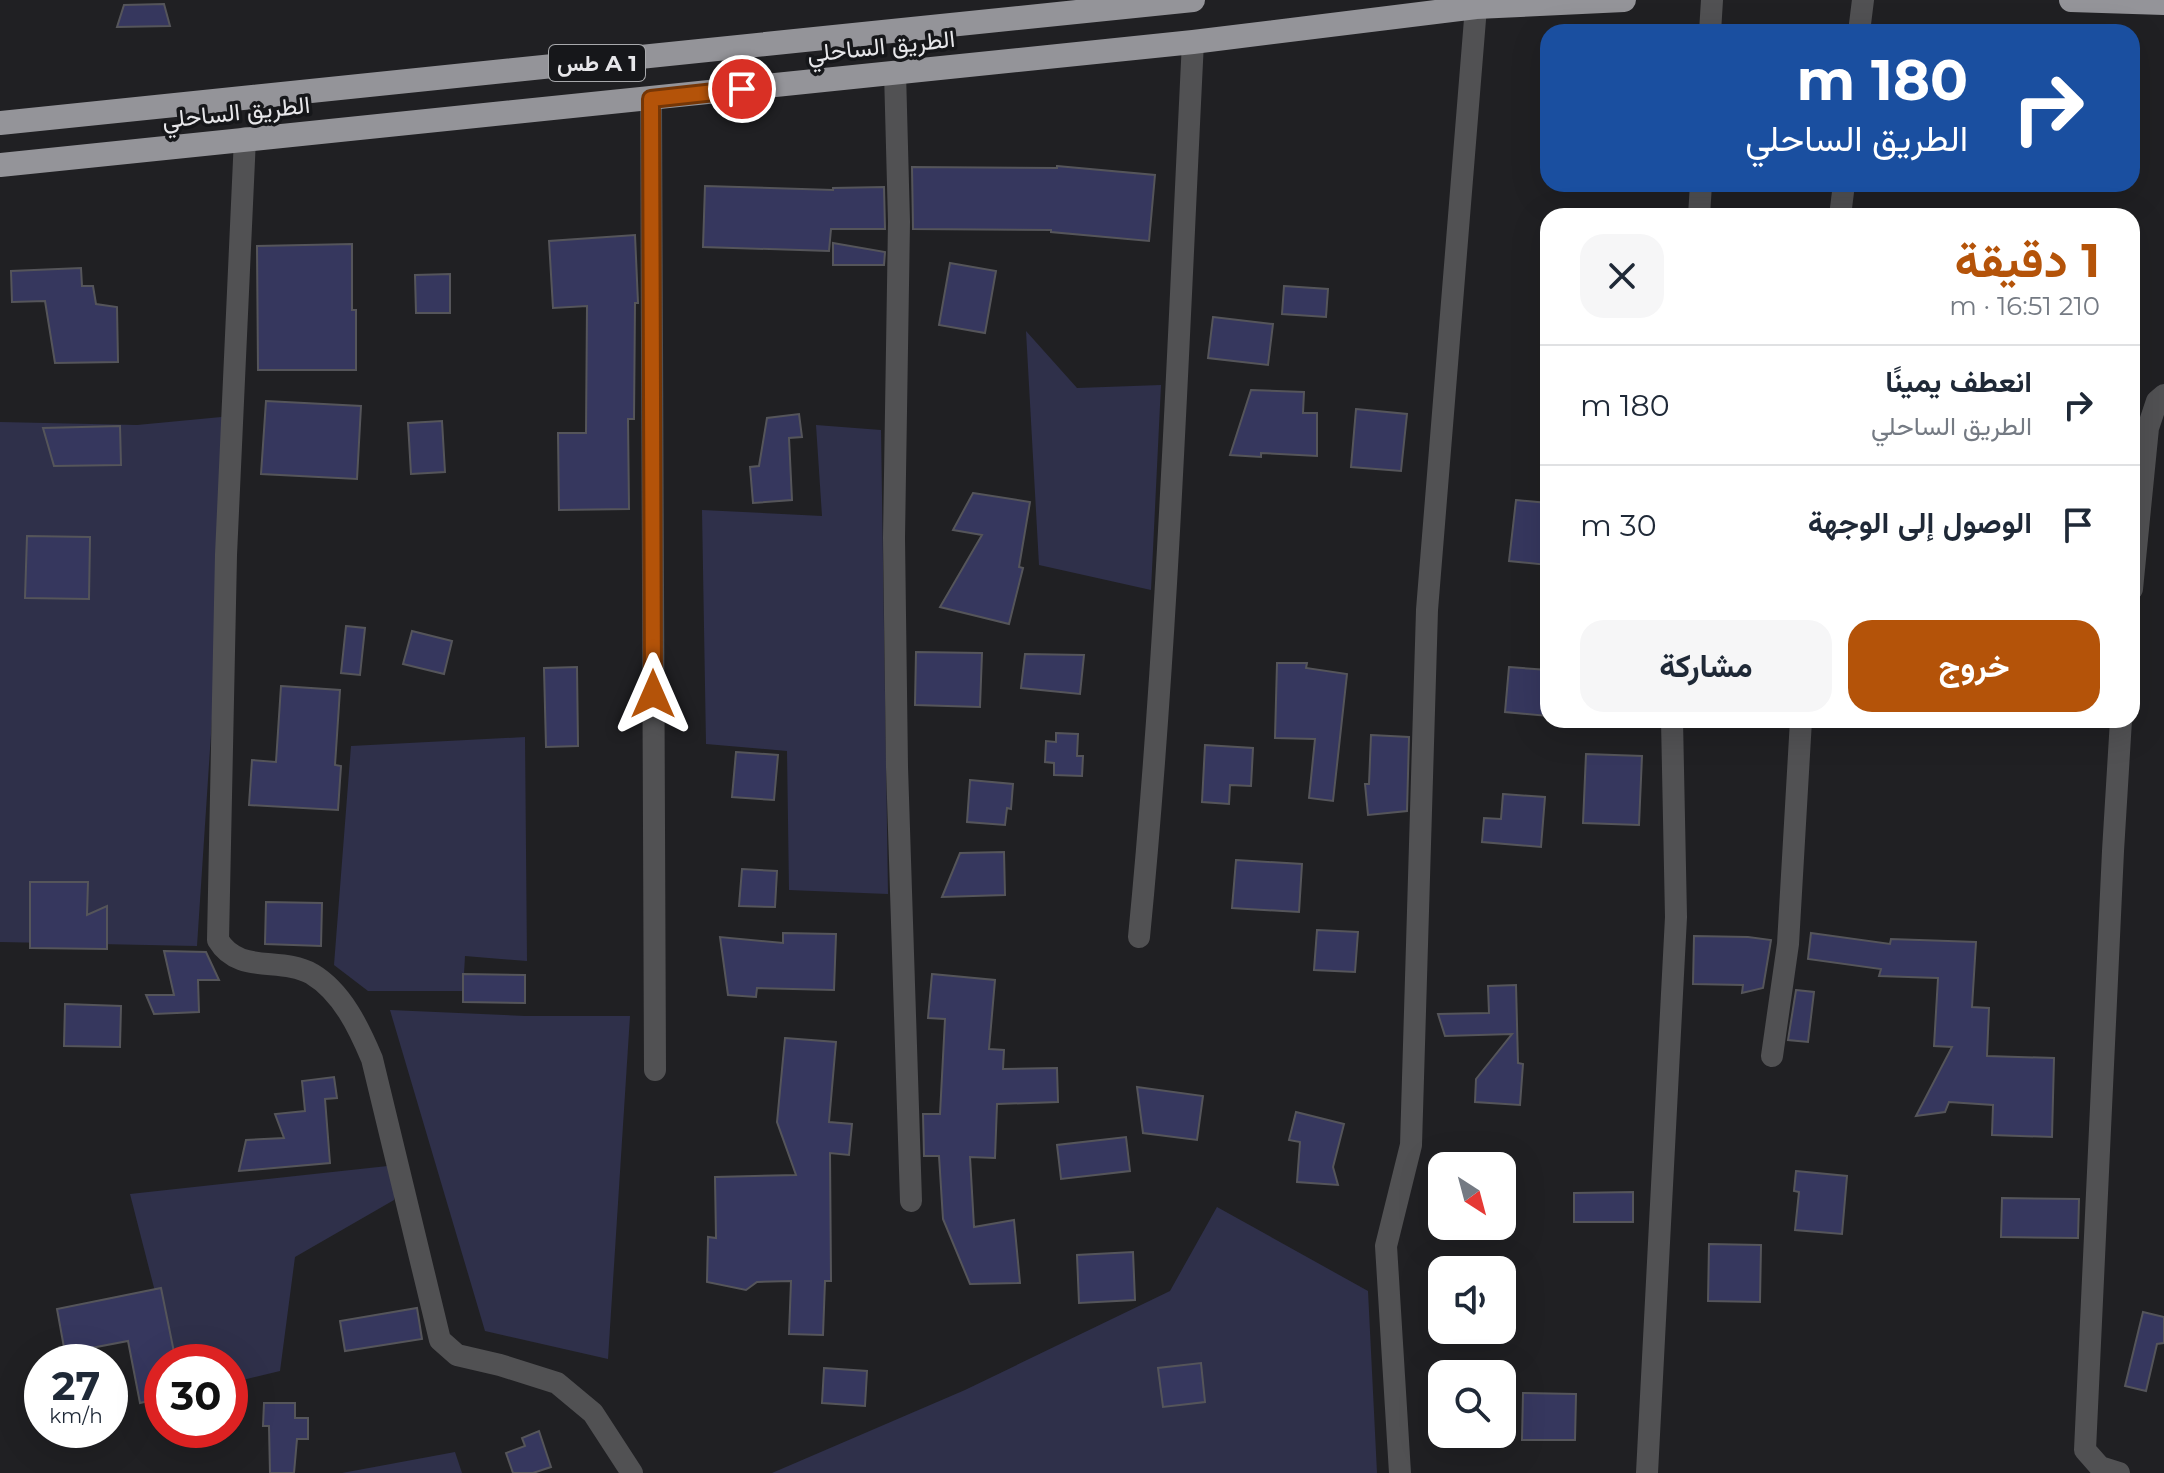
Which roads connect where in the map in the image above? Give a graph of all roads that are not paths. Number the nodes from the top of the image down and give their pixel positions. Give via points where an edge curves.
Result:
1 (1193, 0) edge
2 (1624, 0) edge
3 (1712, 0) edge
4 (1863, 0) edge
5 (2071, 0) edge
6 (2164, 3) edge
7 (1476, 7) junction
8 (1710, 24) edge
9 (1860, 24) edge
10 (1193, 42) junction
11 (895, 72) junction
12 (651, 99) junction
13 (0, 123) edge
14 (245, 138) junction
15 (0, 165) edge
16 (2164, 395) edge
17 (2140, 508) edge
18 (1672, 728) edge
19 (1801, 728) edge
20 (2121, 728) edge
21 (1139, 937) dead end
22 (1772, 1056) dead end
23 (655, 1070) dead end
24 (911, 1201) dead end
25 (632, 1473) edge
26 (1400, 1473) edge
27 (1647, 1473) edge
28 (2119, 1473) edge

1 - 13 highway, الطريق الساحلي / طس A 1
2 - 7 highway, الطريق الساحلي / طس A 1
3 - 8 street
4 - 9 street
5 - 6 highway
7 - 10 highway, الطريق الساحلي / طس A 1
7 - 26 street via 1427,610 1411,1145 1386,1246
10 - 11 highway, الطريق الساحلي / طس A 1
10 - 21 street via 1165,615
11 - 12 highway, الطريق الساحلي / طس A 1
11 - 24 street via 899,222 894,599
12 - 14 highway, الطريق الساحلي / طس A 1
12 - 23 street
14 - 15 highway, الطريق الساحلي / طس A 1
14 - 25 street via 226,555 218,940 238,960 311,973 345,1007 362,1034 440,1340 457,1355 557,1383 593,1413
16 - 17 street via 2148,428
18 - 27 street via 1676,917
19 - 22 street via 1788,944
20 - 28 street via 2085,1450 2100,1467

